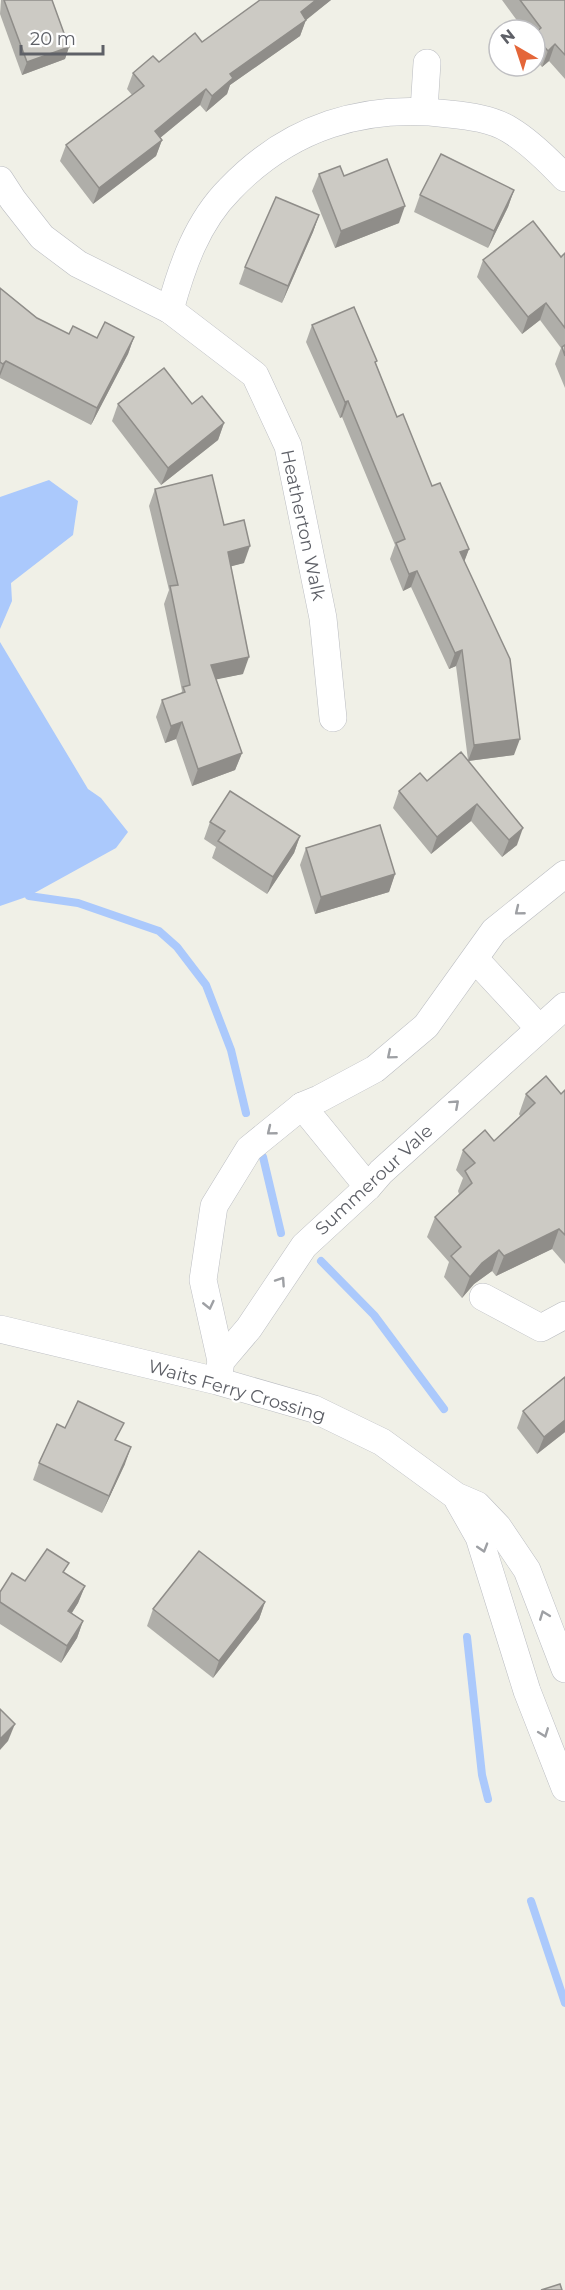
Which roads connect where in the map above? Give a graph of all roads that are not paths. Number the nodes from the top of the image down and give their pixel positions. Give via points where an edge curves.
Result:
1 (427, 63) dead end
2 (424, 110) junction
3 (565, 178) edge
4 (0, 180) edge
5 (170, 310) junction
6 (333, 718) dead end
7 (565, 874) edge
8 (475, 960) junction
9 (565, 1006) edge
10 (539, 1028) junction
11 (302, 1106) junction
12 (368, 1187) junction
13 (483, 1297) dead end
14 (565, 1315) edge
15 (0, 1329) edge
16 (219, 1371) junction
17 (456, 1496) junction
18 (565, 1669) edge
19 (565, 1788) edge

1 - 2 street
2 - 3 street via 472,117 510,129
2 - 5 street via 378,112 338,121 298,137 259,162 229,190 201,227 183,265
4 - 5 street, Heatherton Walk via 42,237 78,264
5 - 6 street, Heatherton Walk via 255,375 288,446 323,618
7 -> 8 street via 494,931
8 - 10 street
8 -> 11 street via 426,1026 375,1069
9 - 10 street, Summerour Vale
12 -> 10 street, Summerour Vale
11 - 12 street
11 -> 16 street via 249,1149 214,1206 203,1280
16 -> 12 street, Summerour Vale via 304,1246
13 - 14 street via 541,1328
15 - 16 street, Waits Ferry Crossing
16 - 17 street, Waits Ferry Crossing via 314,1409 382,1442
18 -> 17 street, Waits Ferry Crossing via 527,1570 498,1527 477,1505
17 -> 19 street, Waits Ferry Crossing via 479,1537 528,1691

